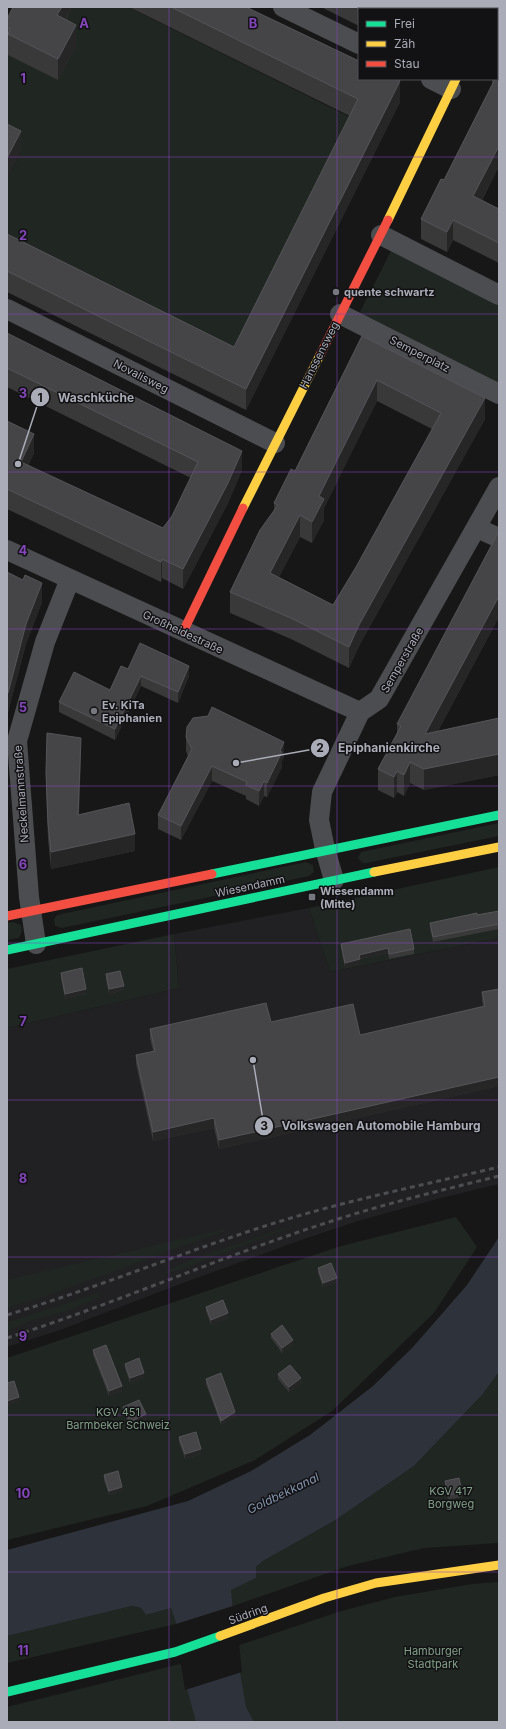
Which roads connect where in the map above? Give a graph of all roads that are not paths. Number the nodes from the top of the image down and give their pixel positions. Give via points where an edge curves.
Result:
1 (283, 7) edge
2 (358, 44) edge
3 (436, 80) edge
4 (454, 84) edge
5 (381, 235) junction
6 (499, 295) edge
7 (7, 309) edge
8 (340, 314) junction
9 (499, 394) edge
10 (275, 443) junction
11 (499, 487) edge
12 (477, 528) junction
13 (499, 538) edge
14 (7, 550) edge
15 (70, 579) junction
16 (183, 632) junction
17 (360, 712) junction
18 (12, 740) edge
19 (499, 815) edge
20 (499, 847) edge
21 (325, 850) junction
22 (334, 880) junction
23 (31, 911) junction
24 (7, 916) edge
25 (36, 944) junction
26 (7, 950) edge
27 (499, 1565) edge
28 (7, 1692) edge

1 - 2 street
3 - 4 street
4 - 5 street, Hanssensweg
5 - 6 street
5 - 8 street, Hanssensweg
7 - 10 street, Novalisweg
8 - 9 street, Semperplatz
8 - 10 street, Hanssensweg
10 - 16 street, Hanssensweg
11 - 12 street, Semperstraße
12 - 13 street
12 - 17 street, Semperstraße via 379,699
14 - 15 street, Großheidestraße
15 - 16 street, Großheidestraße
15 - 18 street, Neckelmannstraße via 45,642
16 - 17 street, Großheidestraße
17 - 21 street via 322,792 319,820
18 - 23 street, Neckelmannstraße
19 - 21 street, Wiesendamm
20 - 22 street, Wiesendamm
21 - 22 street
21 - 23 street, Wiesendamm
22 - 25 street, Wiesendamm
23 - 24 street, Wiesendamm
23 - 25 street, Neckelmannstraße
25 - 26 street, Wiesendamm
27 - 28 street, Südring via 376,1583 324,1598 175,1652

